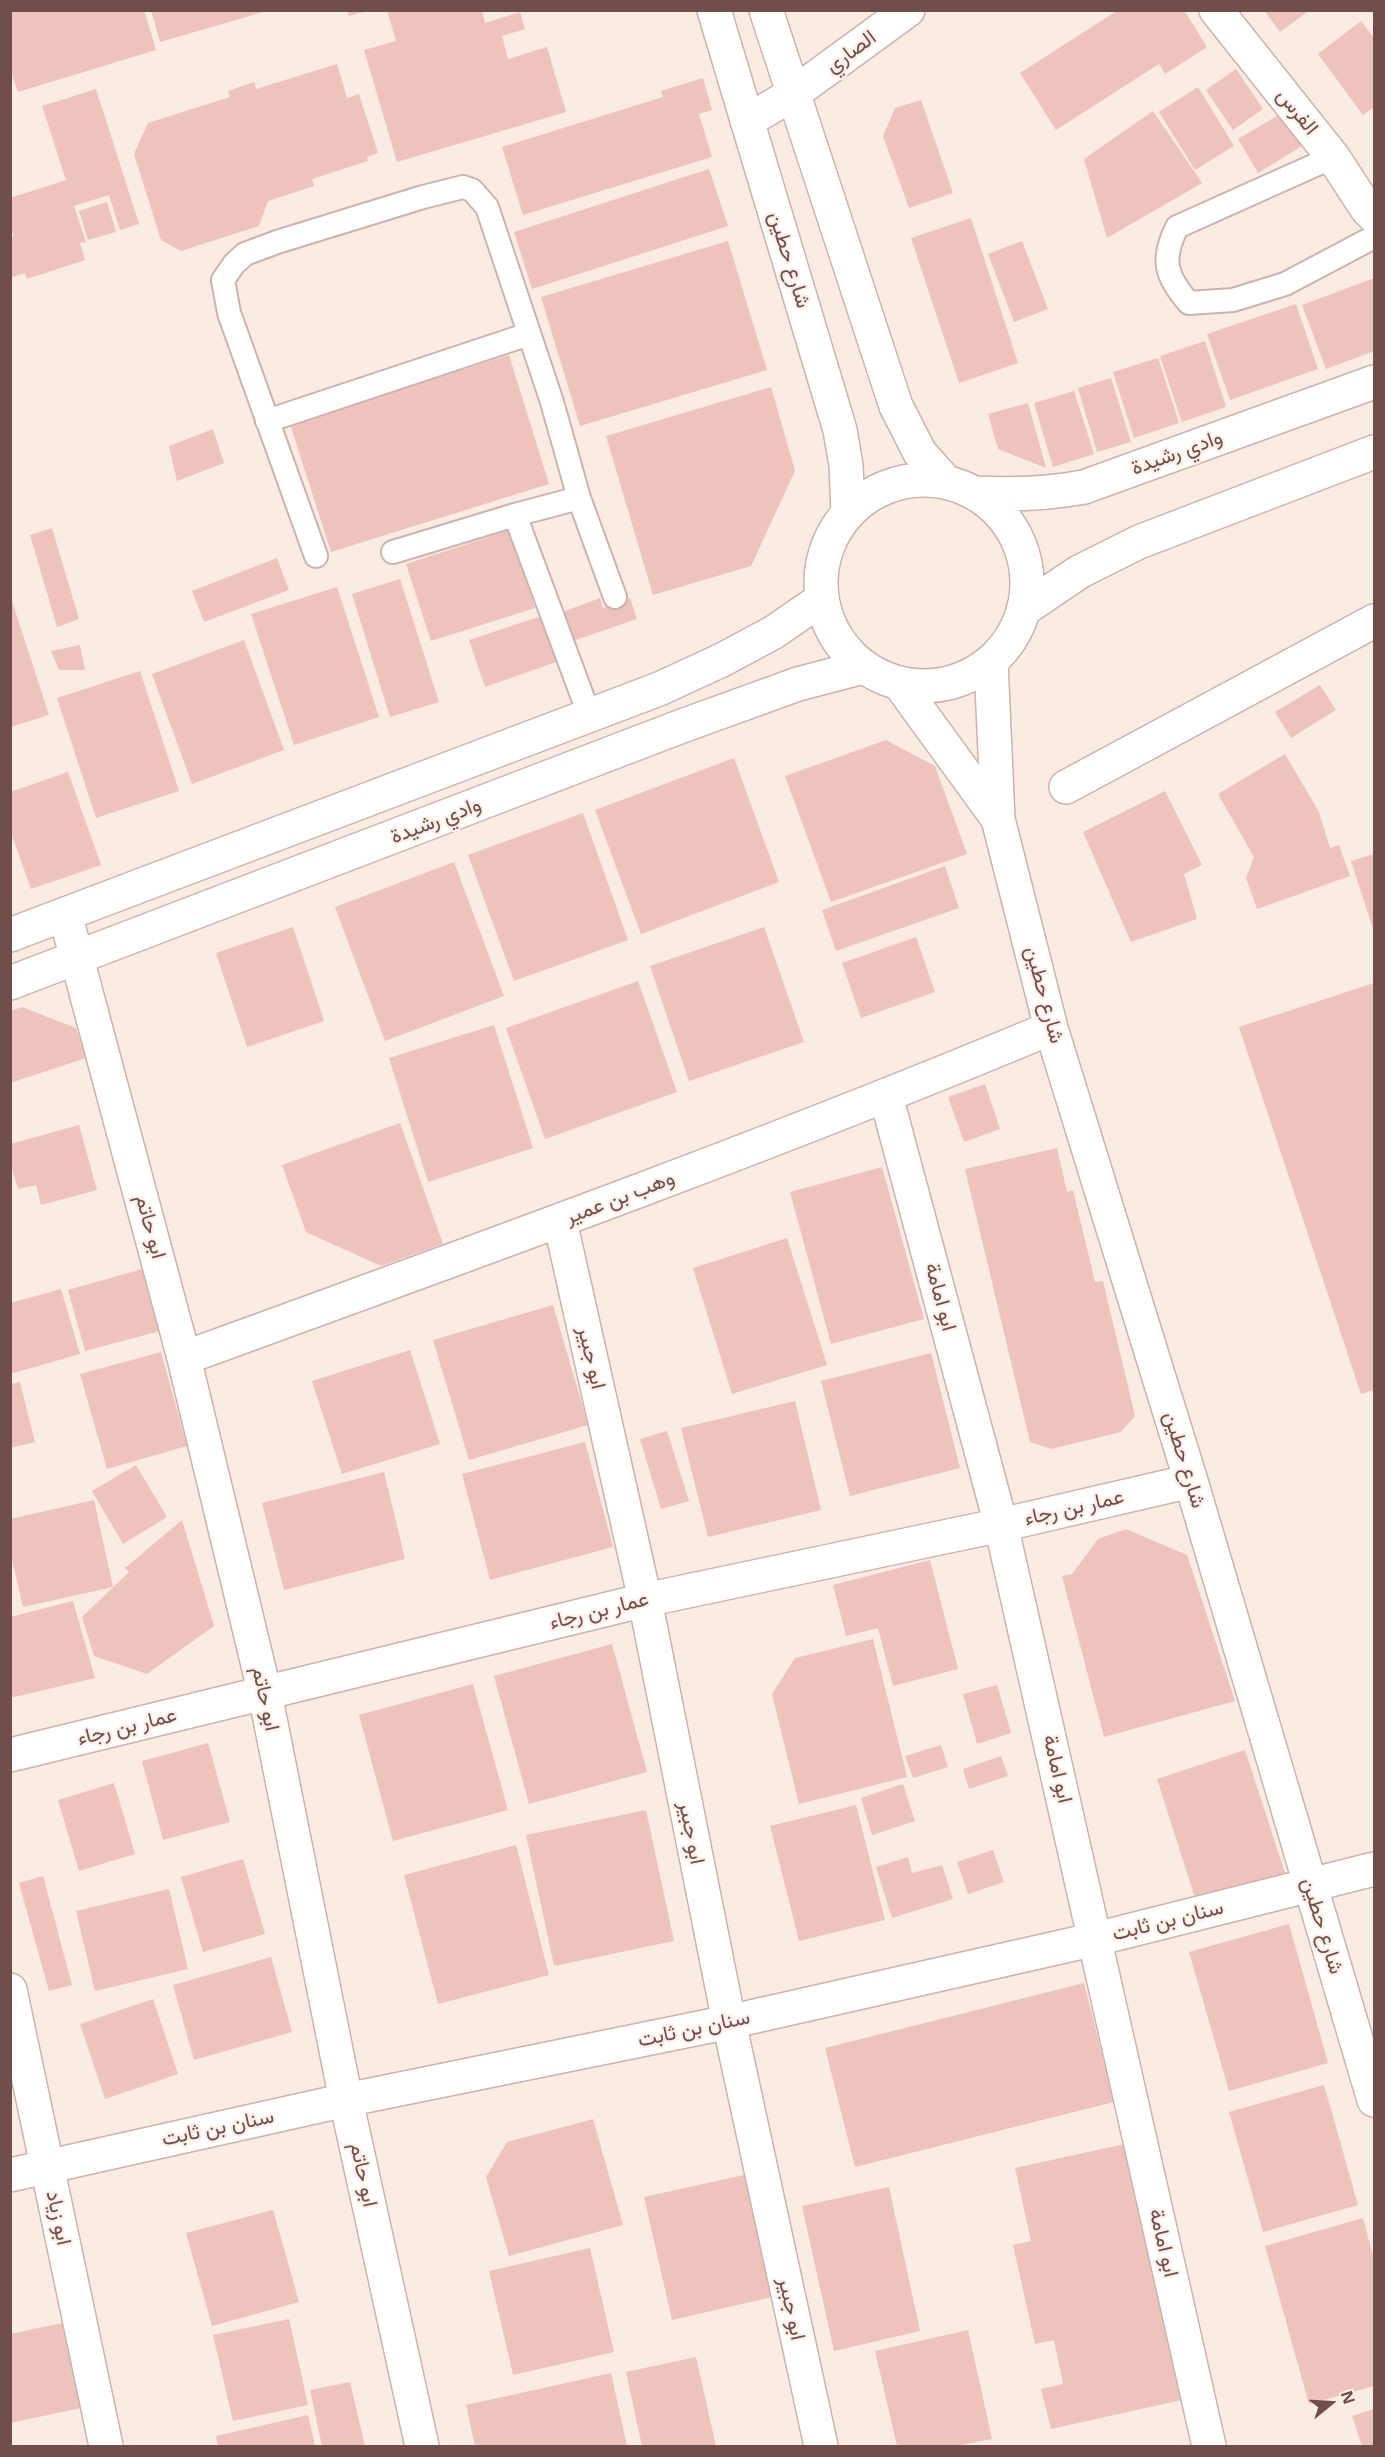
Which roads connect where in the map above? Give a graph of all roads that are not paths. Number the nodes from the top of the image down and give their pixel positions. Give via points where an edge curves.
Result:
1 (714, 10) edge
2 (766, 10) edge
3 (908, 10) edge
4 (1216, 10) edge
5 (793, 94) junction
6 (747, 121) junction
7 (1333, 157) junction
8 (1374, 216) edge
9 (1374, 237) edge
10 (529, 334) junction
11 (1374, 382) edge
12 (267, 421) junction
13 (1374, 452) edge
14 (960, 487) junction
15 (579, 498) junction
16 (848, 512) junction
17 (515, 515) junction
18 (393, 552) dead end
19 (316, 555) dead end
20 (615, 597) dead end
21 (822, 599) junction
22 (1023, 610) junction
23 (1374, 621) edge
24 (991, 662) junction
25 (863, 667) junction
26 (899, 683) junction
27 (590, 717) junction
28 (1066, 787) dead end
29 (999, 819) junction
30 (65, 915) junction
31 (10, 935) edge
32 (78, 958) junction
33 (10, 983) edge
34 (1051, 1028) junction
35 (886, 1096) junction
36 (560, 1221) junction
37 (184, 1358) junction
38 (1191, 1482) junction
39 (1001, 1525) junction
40 (645, 1600) junction
41 (265, 1694) junction
42 (10, 1755) edge
43 (1374, 1869) edge
44 (1310, 1884) junction
45 (1096, 1939) junction
46 (10, 1990) edge
47 (729, 2022) junction
48 (346, 2100) junction
49 (1374, 2100) edge
50 (47, 2165) junction
51 (10, 2175) edge
52 (106, 2446) edge
53 (422, 2446) edge
54 (821, 2446) edge
55 (1209, 2446) edge

1 - 6 street, شارع حطين
2 - 5 street
3 - 5 street, الصاري
4 - 7 street, الفرس
5 - 6 street, الصاري
5 - 14 street via 896,406 920,453
6 - 16 street, شارع حطين via 840,430
7 - 8 street, الفرس
7 - 9 lane via 1177,227 1167,247 1167,270 1173,286 1189,303 1233,300 1285,284
10 - 12 lane
10 - 12 lane via 487,207 472,190 463,187 423,197 277,242 245,254 223,280 228,313
10 - 15 lane
11 - 14 street, وادي رشيدة via 1084,487 1013,495
12 - 19 lane
13 - 22 street via 1139,542 1079,572
14 - 16 street via 925,479 903,482 883,487
14 - 22 street via 996,509 1012,530 1024,556 1027,583
15 - 17 lane
15 - 20 lane
16 - 21 street via 833,534 824,558
17 - 18 lane
17 - 27 lane
21 - 25 street via 836,637
21 - 27 street, وادي رشيدة via 723,660
22 - 24 street via 1016,630
23 - 28 street
24 - 26 street via 957,681 918,687
24 - 29 street, شارع حطين
25 - 26 street
25 - 32 street, وادي رشيدة via 798,684 701,719
26 - 29 street, شارع حطين
27 - 30 street, وادي رشيدة
29 - 34 street, شارع حطين
30 - 31 street, وادي رشيدة
30 - 32 street, ابو حاتم
32 - 33 street, وادي رشيدة
32 - 37 street, ابو حاتم
34 - 35 street, وهب بن عمير
34 - 38 street, شارع حطين
35 - 36 street, وهب بن عمير
35 - 39 street, ابو امامة
36 - 37 street, وهب بن عمير
36 - 40 street, ابو جبير
37 - 41 street, ابو حاتم
38 - 39 street, عمار بن رجاء
38 - 44 street, شارع حطين
39 - 40 street, عمار بن رجاء
39 - 45 street, ابو امامة
40 - 41 street, عمار بن رجاء
40 - 47 street, ابو جبير
41 - 42 street, عمار بن رجاء
41 - 48 street, ابو حاتم
43 - 44 street, سنان بن ثابت
44 - 45 street, سنان بن ثابت
44 - 49 street, شارع حطين
45 - 47 street, سنان بن ثابت
45 - 55 street, ابو امامة
46 - 50 street, ابو زياد
47 - 48 street, سنان بن ثابت
47 - 54 street, ابو جبير
48 - 50 street, سنان بن ثابت
48 - 53 street, ابو حاتم
50 - 51 street, سنان بن ثابت
50 - 52 street, ابو زياد

